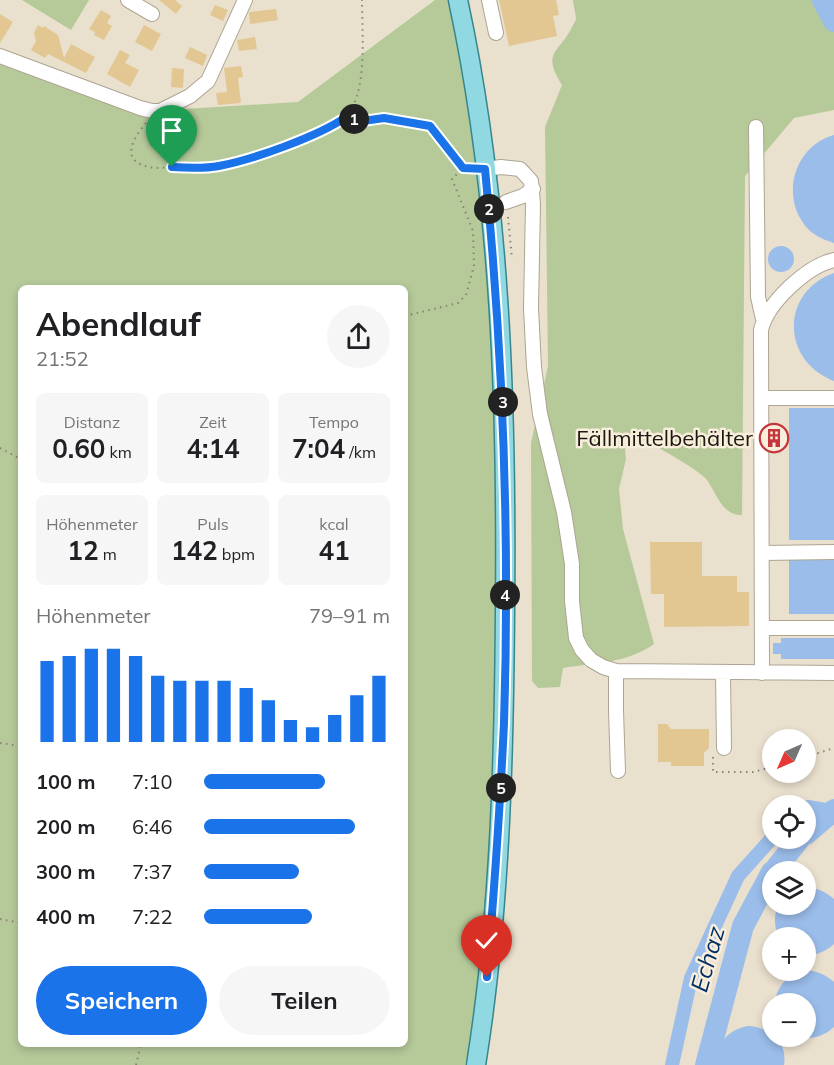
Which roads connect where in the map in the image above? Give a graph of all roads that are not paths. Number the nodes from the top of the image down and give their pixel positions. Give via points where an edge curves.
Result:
1 (128, 0) edge
2 (245, 0) edge
3 (458, 0) edge
4 (489, 0) edge
5 (152, 14) dead end
6 (496, 33) dead end
7 (0, 56) edge
8 (756, 128) dead end
9 (485, 169) junction
10 (533, 189) junction
11 (506, 202) dead end
12 (834, 260) edge
13 (763, 319) junction
14 (834, 398) edge
15 (762, 399) junction
16 (834, 552) edge
17 (762, 553) junction
18 (762, 628) junction
19 (834, 628) edge
20 (616, 671) junction
21 (723, 673) junction
22 (762, 673) junction
23 (834, 674) edge
24 (724, 748) road end
25 (618, 771) dead end
26 (476, 1065) edge

1 - 5 street
2 - 7 street via 208,81 190,96 160,111 140,108
3 - 9 main road
4 - 6 street
8 - 13 street via 758,297
9 - 10 street via 520,169
9 - 26 main road via 502,402 505,645 495,882
10 - 11 street
10 - 20 street via 534,367 540,414 567,530 576,638 591,660
12 - 13 street via 806,273
13 - 15 street
14 - 15 street
15 - 17 street
16 - 17 street
17 - 18 street
18 - 19 street
18 - 22 street
20 - 21 street
20 - 25 street
21 - 22 street
21 - 24 street
22 - 23 street

